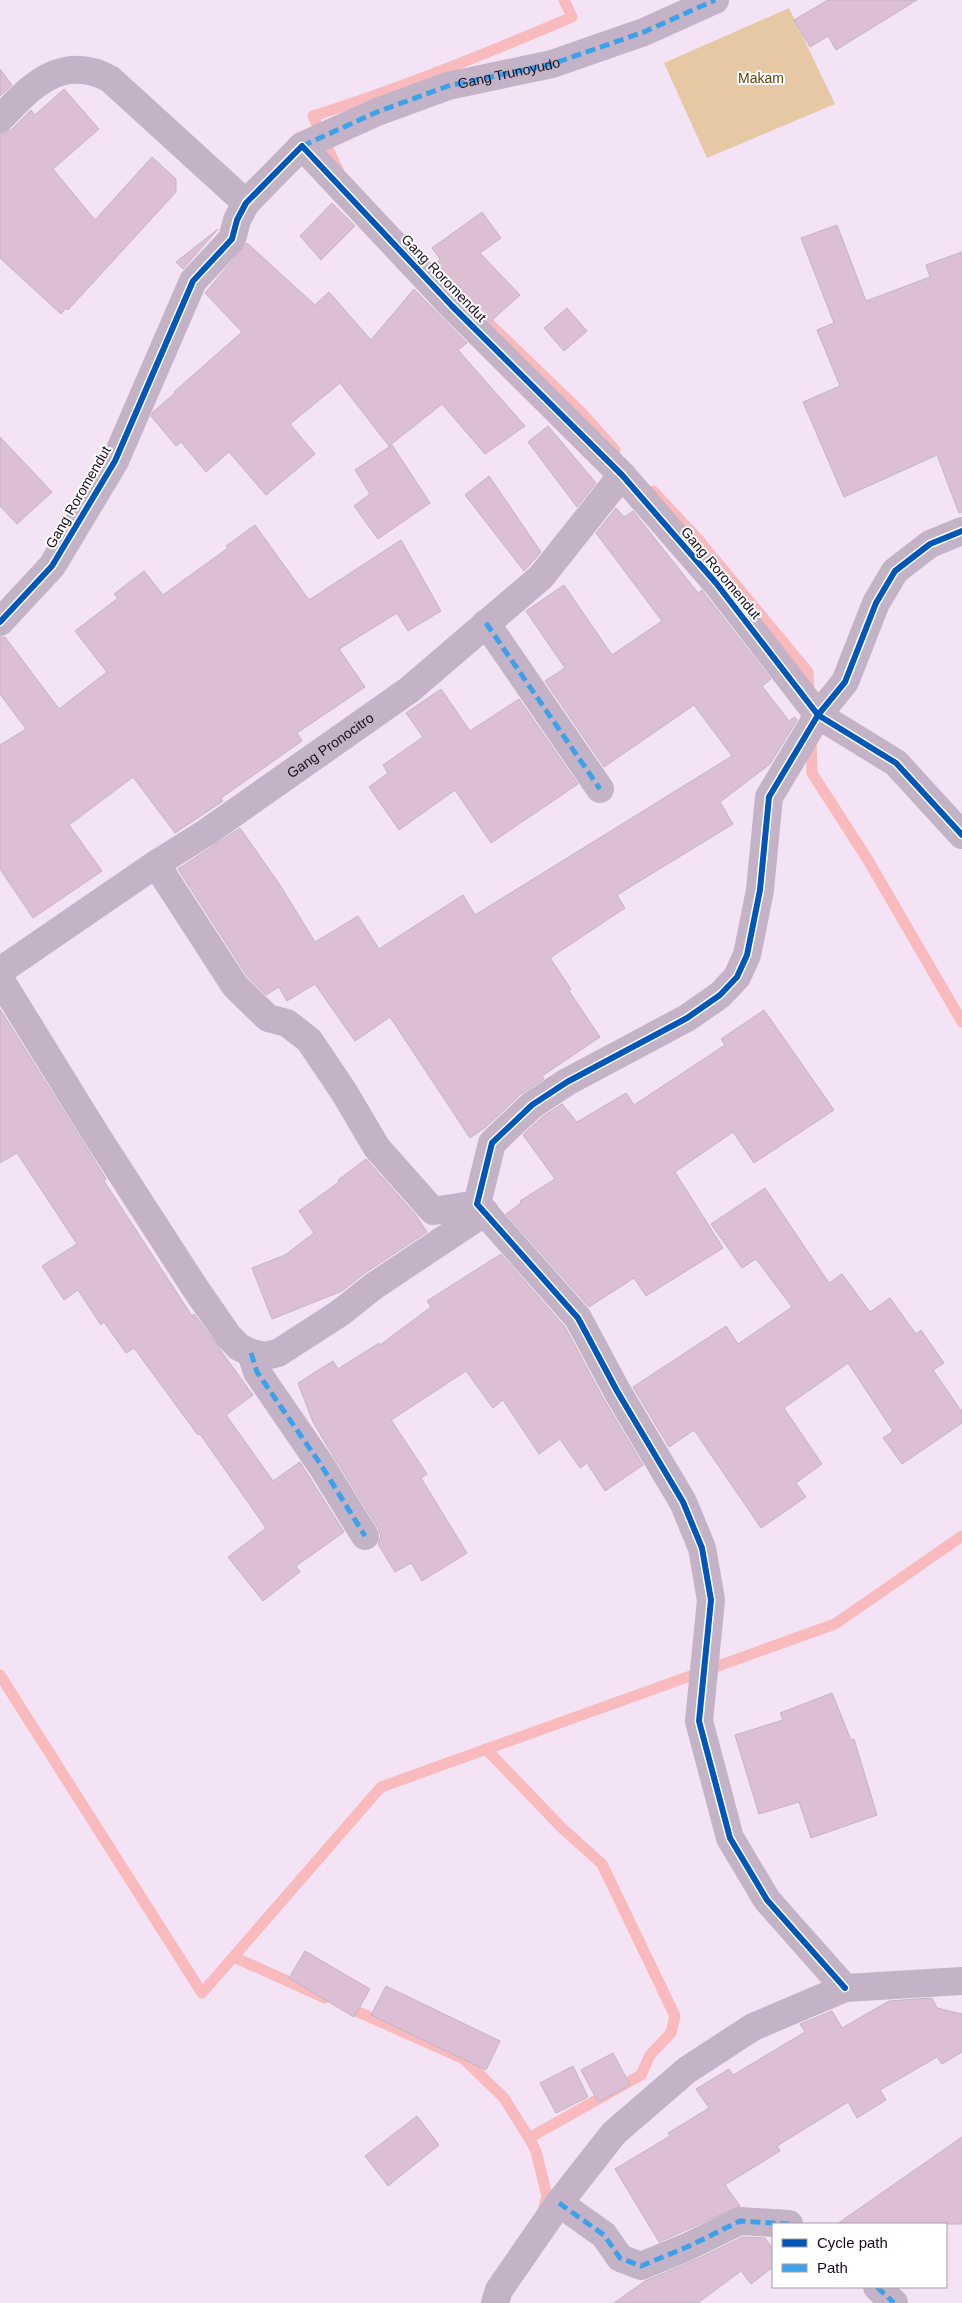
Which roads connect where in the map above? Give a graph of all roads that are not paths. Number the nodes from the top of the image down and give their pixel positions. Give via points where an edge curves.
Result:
1 (715, 0) edge
2 (0, 119) edge
3 (302, 146) junction
4 (246, 203) junction
5 (622, 475) junction
6 (962, 531) edge
7 (0, 622) edge
8 (486, 624) junction
9 (818, 715) junction
10 (600, 789) dead end
11 (962, 835) edge
12 (156, 864) junction
13 (0, 970) edge
14 (0, 979) edge
15 (481, 1208) junction
16 (251, 1354) junction
17 (365, 1536) dead end
18 (962, 1981) edge
19 (845, 1988) junction
20 (559, 2203) junction
21 (773, 2223) edge
22 (878, 2288) edge
23 (495, 2303) edge
24 (894, 2303) edge

1 - 3 street, Gang Trunoyudo via 644,32 552,64 448,86 377,112
2 - 4 street via 26,91 46,78 77,69 97,72 110,79
3 - 4 street, Gang Roromendut
3 - 5 street, Gang Roromendut via 452,306
4 - 7 street, Gang Roromendut via 232,239 193,282 115,461 52,566
5 - 8 street, Gang Pronocitro via 541,577
5 - 9 street, Gang Roromendut via 716,583
6 - 9 street via 930,544 895,571 876,603 845,682
8 - 10 street
8 - 12 street, Gang Pronocitro via 408,690 207,832
9 - 11 street, Gang Roromendut via 896,763
9 - 15 street via 769,797 760,890 747,955 737,977 720,995 687,1018 567,1082 532,1105 492,1143
12 - 13 street, Gang Pronocitro
12 - 15 street via 236,986 268,1018 287,1023 309,1040 376,1148 433,1211
14 - 16 street via 195,1288 229,1337
15 - 16 street via 340,1313 278,1353 265,1356
15 - 19 street via 578,1318 683,1502 702,1548 711,1600 699,1721 730,1838 767,1900
16 - 17 street via 257,1372
18 - 19 street
19 - 20 street via 753,2027 687,2070 614,2133
20 - 21 street via 604,2235 620,2258 640,2266 740,2221
20 - 23 street via 499,2290
22 - 24 street

